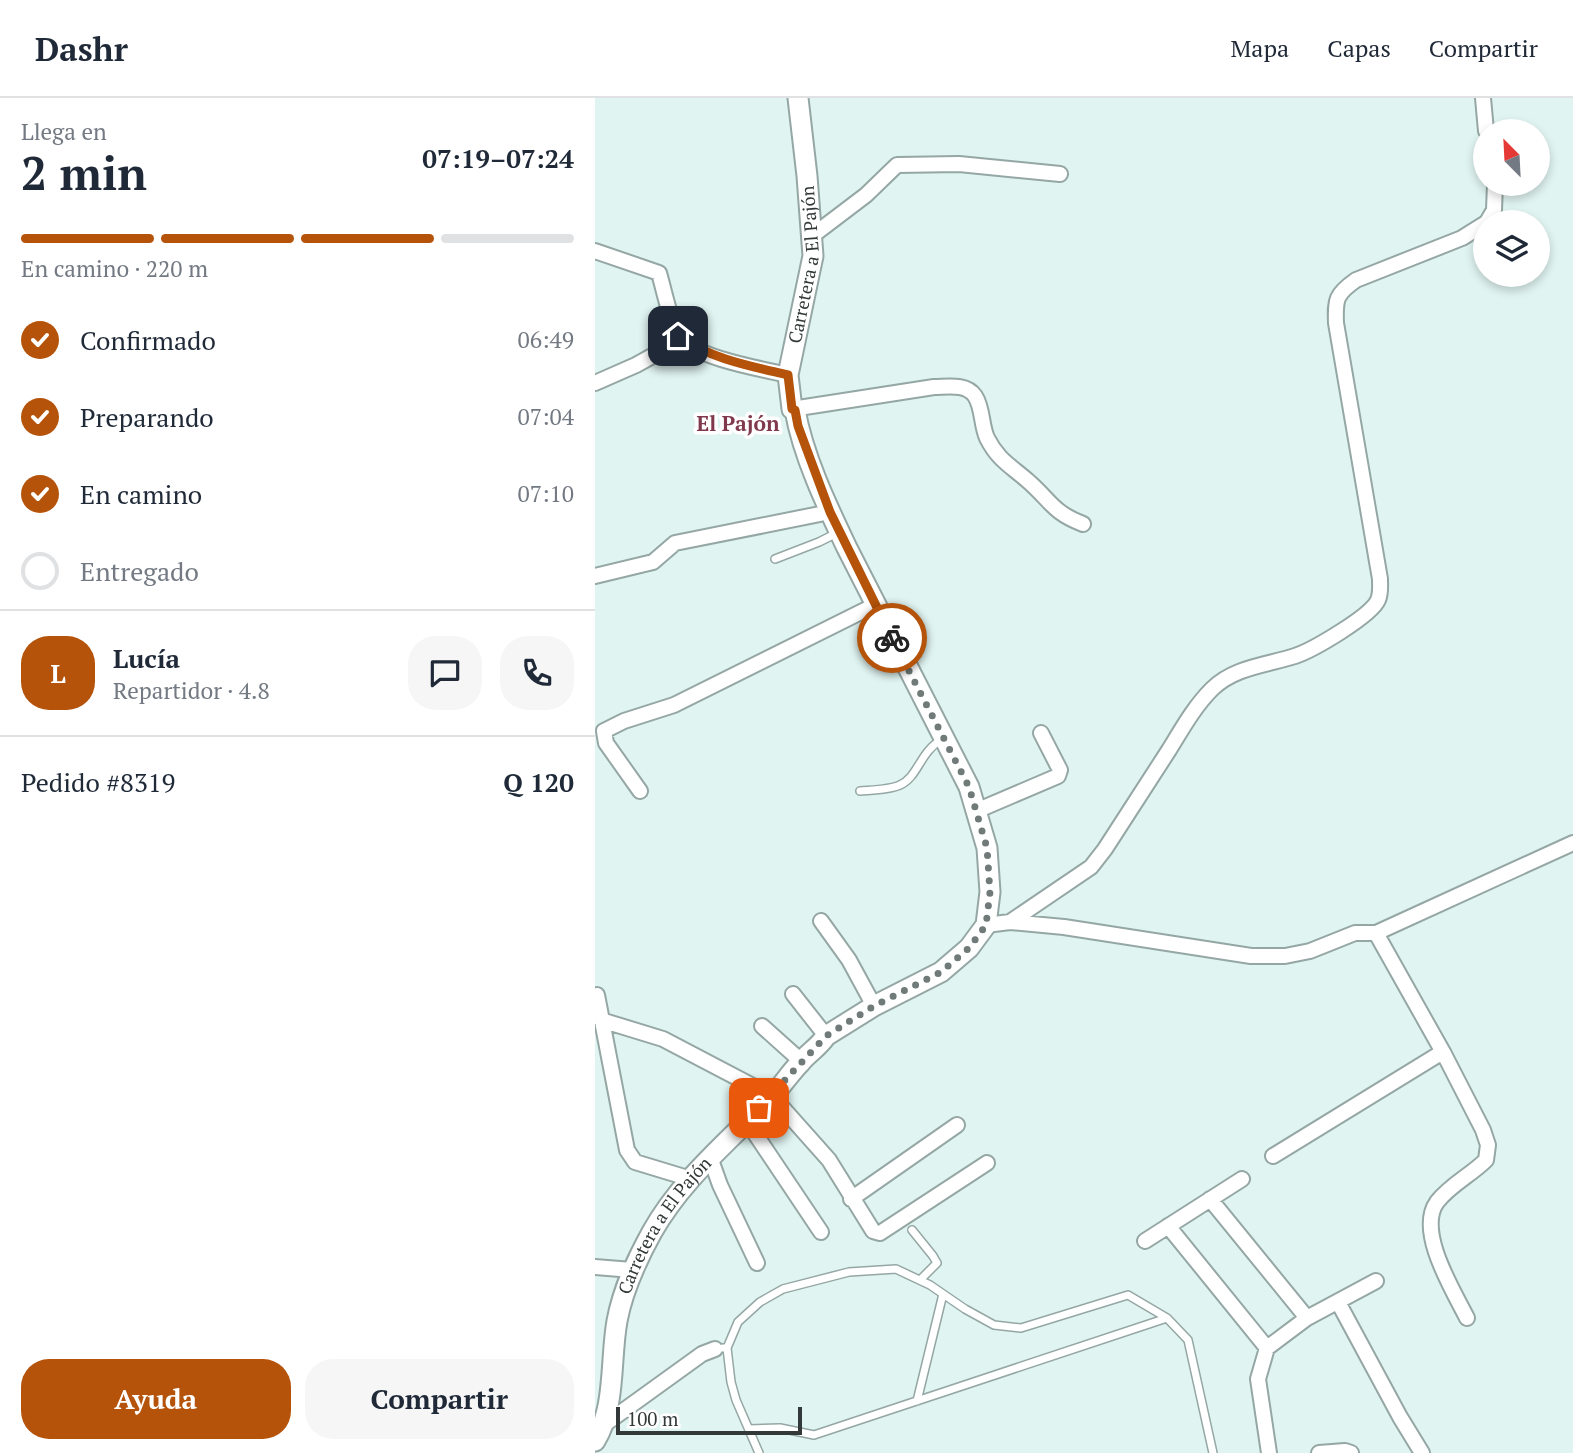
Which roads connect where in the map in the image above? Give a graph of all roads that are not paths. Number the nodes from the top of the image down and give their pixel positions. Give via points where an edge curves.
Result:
1 (798, 98) edge
2 (1483, 98) edge
3 (1485, 119) edge
4 (1060, 174) dead end
5 (1473, 231) edge
6 (812, 236) junction
7 (595, 251) edge
8 (683, 339) junction
9 (788, 375) junction
10 (595, 383) edge
11 (792, 409) junction
12 (830, 512) junction
13 (1083, 524) dead end
14 (839, 531) junction
15 (775, 559) dead end
16 (595, 576) edge
17 (875, 605) junction
18 (1041, 733) dead end
19 (945, 738) junction
20 (640, 791) dead end
21 (860, 792) dead end
22 (976, 811) junction
23 (1573, 844) edge
24 (821, 921) dead end
25 (1010, 922) junction
26 (986, 925) junction
27 (1376, 933) junction
28 (793, 994) dead end
29 (597, 995) dead end
30 (874, 1006) junction
31 (601, 1020) junction
32 (762, 1026) dead end
33 (826, 1036) junction
34 (1444, 1054) junction
35 (801, 1061) junction
36 (772, 1096) junction
37 (746, 1120) junction
38 (957, 1125) dead end
39 (1273, 1156) dead end
40 (710, 1157) junction
41 (987, 1163) dead end
42 (691, 1179) junction
43 (1242, 1179) dead end
44 (851, 1199) junction
45 (1210, 1199) junction
46 (1168, 1226) junction
47 (912, 1230) dead end
48 (821, 1232) dead end
49 (1145, 1241) dead end
50 (757, 1262) dead end
51 (595, 1267) edge
52 (632, 1270) junction
53 (920, 1280) junction
54 (1376, 1281) dead end
55 (943, 1294) junction
56 (1338, 1302) junction
57 (1167, 1318) junction
58 (1307, 1318) junction
59 (1467, 1318) dead end
60 (721, 1348) junction
61 (1267, 1348) junction
62 (917, 1401) junction
63 (749, 1429) junction
64 (600, 1433) edge
65 (759, 1453) edge
66 (1213, 1453) edge
67 (1269, 1453) edge
68 (1319, 1453) edge
69 (1352, 1453) edge
70 (1422, 1453) edge

1 - 6 street, Carretera a El Pajón
2 - 3 street
4 - 6 street via 959,164 897,165
5 - 25 street via 1356,280 1341,290 1336,304 1380,579 1378,601 1322,644 1233,674 1213,687 1091,867
6 - 9 street, Carretera a El Pajón via 813,256
7 - 8 street via 659,273 678,336
8 - 9 street via 734,363
8 - 10 street
9 - 11 street, Carretera a El Pajón
11 - 12 street, Carretera a El Pajón
11 - 13 street via 934,387 968,390 975,396 986,436 1007,466 1053,509
12 - 14 street, Carretera a El Pajón
12 - 16 street via 675,542 653,562
14 - 15 lane
14 - 17 street, Carretera a El Pajón
17 - 19 street, Carretera a El Pajón
17 - 20 street via 674,705 604,731 606,743
18 - 22 street via 1060,770 1058,776
19 - 21 lane via 929,747 899,786
19 - 22 street, Carretera a El Pajón
22 - 26 street, Carretera a El Pajón via 989,870
23 - 27 street
24 - 30 street
25 - 26 street
25 - 27 street via 1251,956 1285,956 1355,933
26 - 30 street, Carretera a El Pajón via 969,948 941,972
27 - 34 street
28 - 33 street
29 - 31 street
30 - 33 street, Carretera a El Pajón
31 - 36 street via 663,1039
31 - 42 street via 630,1158
32 - 35 street
33 - 35 street, Carretera a El Pajón
34 - 39 street
34 - 59 street via 1487,1145 1486,1160 1445,1193 1430,1221 1440,1262
35 - 36 street, Carretera a El Pajón
36 - 37 street, Carretera a El Pajón
36 - 44 street via 829,1160
37 - 40 street, Carretera a El Pajón
37 - 48 street
38 - 44 street
40 - 42 street, Carretera a El Pajón
40 - 50 street
41 - 44 street via 880,1233 873,1231
42 - 52 street, Carretera a El Pajón via 664,1212
43 - 45 street
45 - 46 street
45 - 58 street
46 - 49 street
46 - 61 street
47 - 53 lane via 937,1263
51 - 52 street
52 - 64 street, Carretera a El Pajón via 617,1321
53 - 55 lane
53 - 60 lane via 896,1269 849,1272 783,1289 738,1322
54 - 56 street
55 - 57 lane via 994,1325 1021,1328 1128,1295
55 - 62 lane
56 - 58 street
56 - 70 street
57 - 62 lane
57 - 66 lane via 1188,1340
58 - 61 street
60 - 63 lane
60 - 64 street via 702,1354
61 - 67 street via 1258,1390
62 - 63 lane via 814,1435 780,1428
63 - 65 lane
68 - 69 street

